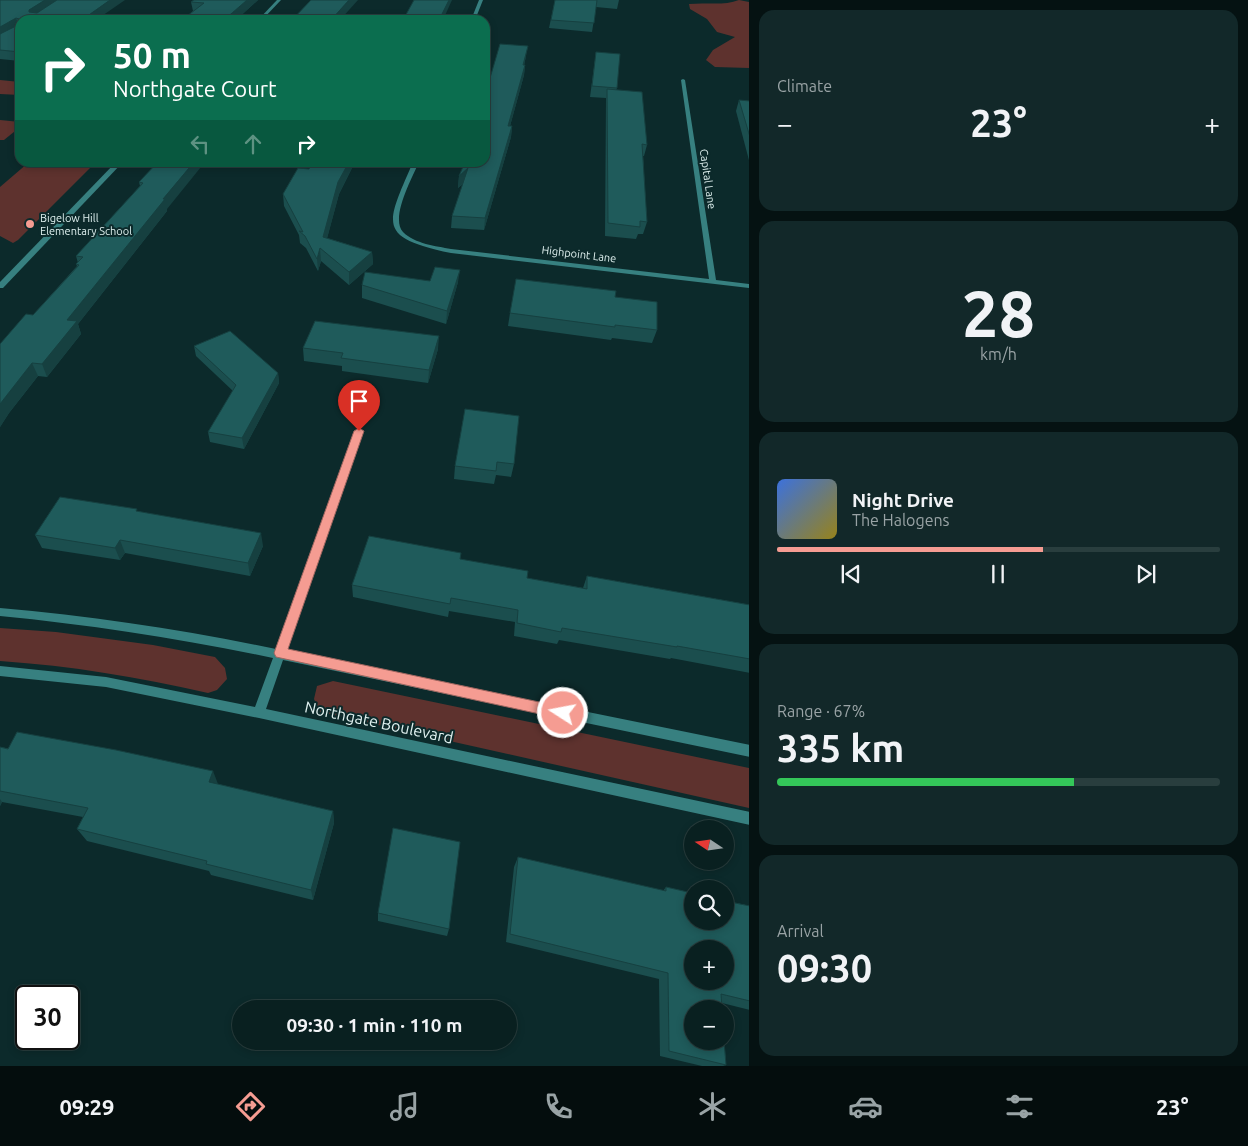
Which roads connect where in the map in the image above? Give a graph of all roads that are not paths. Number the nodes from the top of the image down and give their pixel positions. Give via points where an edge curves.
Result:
1 (279, 0) edge
2 (481, 0) edge
3 (265, 15) edge
4 (475, 15) edge
5 (683, 80) dead end
6 (115, 167) edge
7 (414, 167) edge
8 (713, 281) junction
9 (0, 286) edge
10 (749, 286) edge
11 (359, 431) dead end
12 (0, 612) edge
13 (280, 653) junction
14 (0, 671) edge
15 (259, 713) junction
16 (749, 751) edge
17 (749, 819) edge

1 - 3 street
2 - 4 street
5 - 8 street, Capital Lane
6 - 9 street
7 - 8 street, Highpoint Lane via 395,226 399,234 421,245
8 - 10 street, Highpoint Lane
11 - 13 street
12 - 13 street via 136,626
13 - 15 street
13 - 16 street
14 - 15 street, Northgate Boulevard via 106,682
15 - 17 street, Northgate Boulevard

